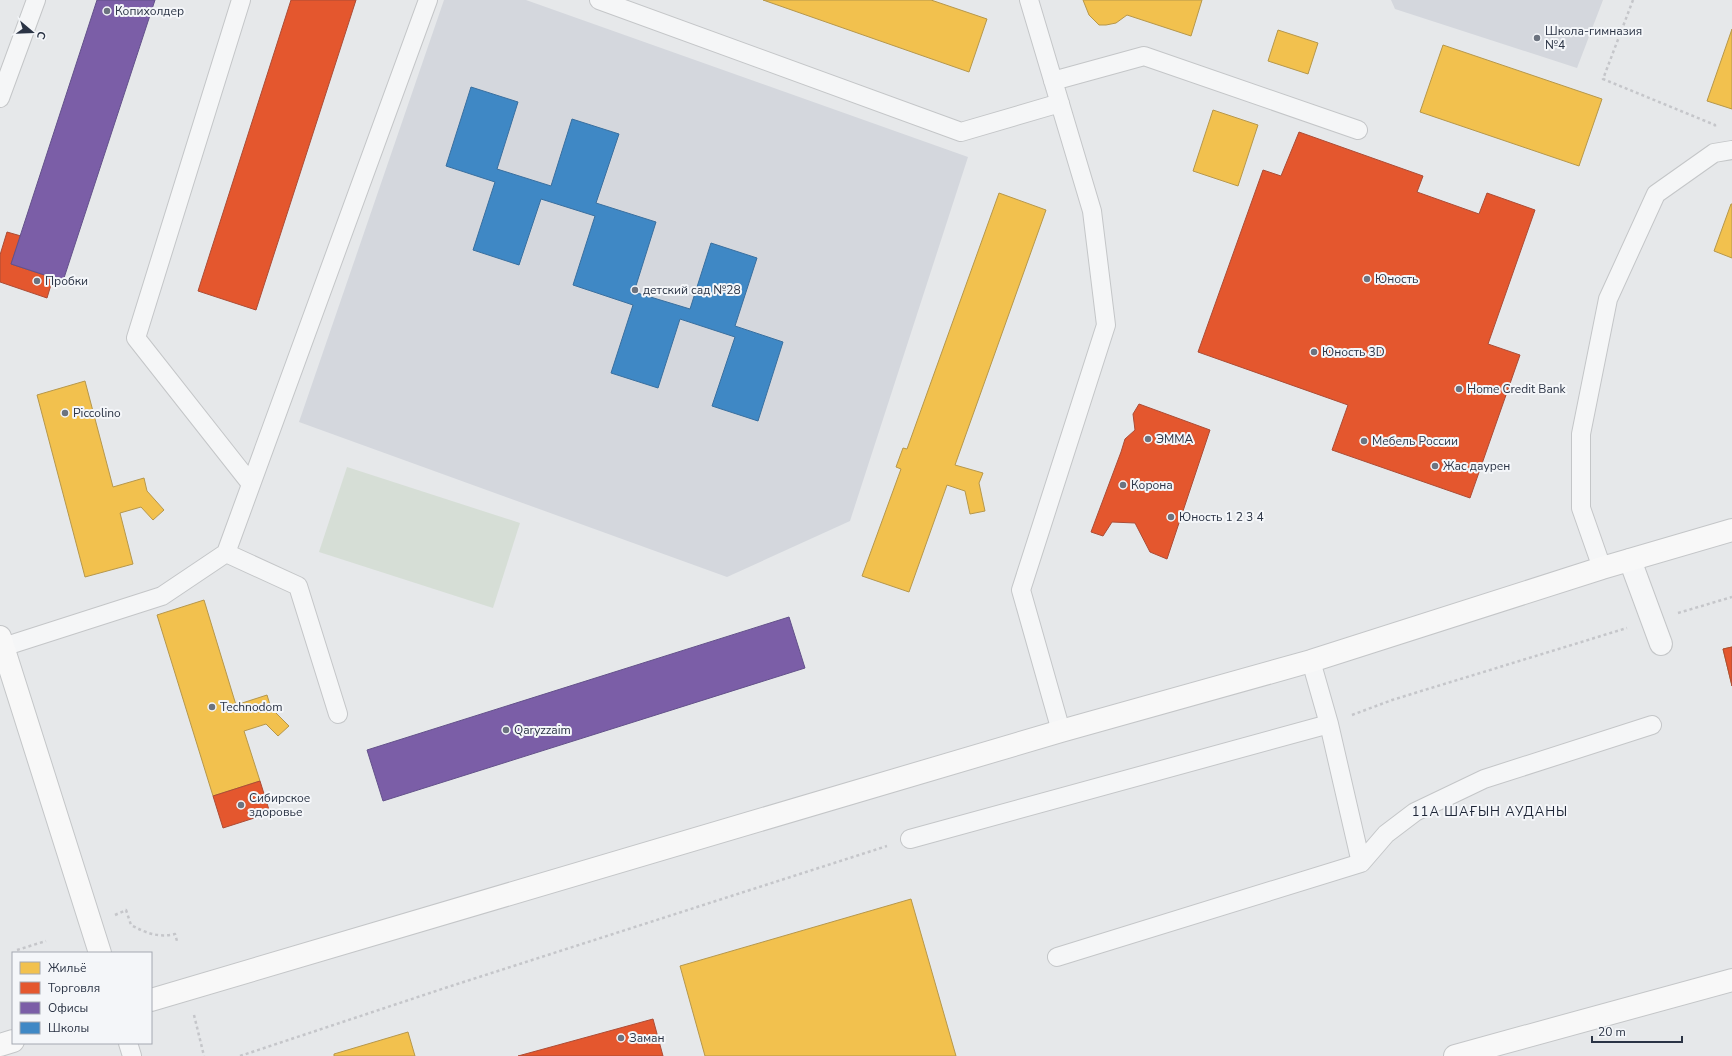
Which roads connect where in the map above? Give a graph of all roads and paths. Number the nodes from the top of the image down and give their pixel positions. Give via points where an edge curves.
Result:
1 (36, 0) edge
2 (241, 0) edge
3 (428, 0) edge
4 (599, 0) edge
5 (1029, 0) edge
6 (1633, 0) edge
7 (1053, 81) junction
8 (0, 98) edge
9 (1060, 104) junction
10 (1358, 130) dead end
11 (1732, 150) edge
12 (1714, 152) junction
13 (251, 484) junction
14 (1732, 530) edge
15 (226, 553) junction
16 (1630, 560) junction
17 (1602, 568) junction
18 (1732, 597) edge
19 (1651, 621) junction
20 (2, 642) edge
21 (1661, 644) dead end
22 (1311, 662) junction
23 (338, 714) dead end
24 (1329, 724) junction
25 (1652, 725) dead end
26 (1061, 731) junction
27 (910, 839) joint
28 (1361, 863) junction
29 (109, 917) dead end
30 (46, 940) dead end
31 (177, 941) dead end
32 (17, 950) dead end
33 (100, 952) edge
34 (1057, 957) dead end
35 (1732, 980) edge
36 (152, 1000) edge
37 (192, 1009) dead end
38 (12, 1041) edge
39 (128, 1044) edge
40 (0, 1045) edge
41 (132, 1056) edge
42 (204, 1056) edge
43 (240, 1056) edge
44 (1455, 1056) edge

1 - 8 lane
2 - 13 lane via 136,338
3 - 13 lane
4 - 9 lane via 961,132
5 - 7 lane
6 - 12 path via 1603,79 1715,125
7 - 9 lane
7 - 10 lane via 1144,56
9 - 26 lane via 1092,211 1106,325 1021,590
11 - 12 lane
12 - 17 lane via 1656,194 1608,299 1581,434 1581,508
13 - 15 lane
14 - 16 main road
15 - 20 lane via 162,596
15 - 23 lane via 298,586
16 - 17 main road
16 - 19 street
17 - 22 main road
18 - 19 path
19 - 21 street
19 - 24 path via 1392,700
20 - 33 main road
22 - 24 lane
22 - 26 main road
24 - 27 lane
24 - 28 lane
25 - 28 lane via 1484,780 1415,812 1386,834
26 - 36 main road
27 - 43 path
28 - 34 lane
29 - 31 path via 126,910 131,925 147,933 165,936 175,934
30 - 32 path
35 - 44 main road
37 - 42 path
38 - 40 main road
39 - 41 lane

